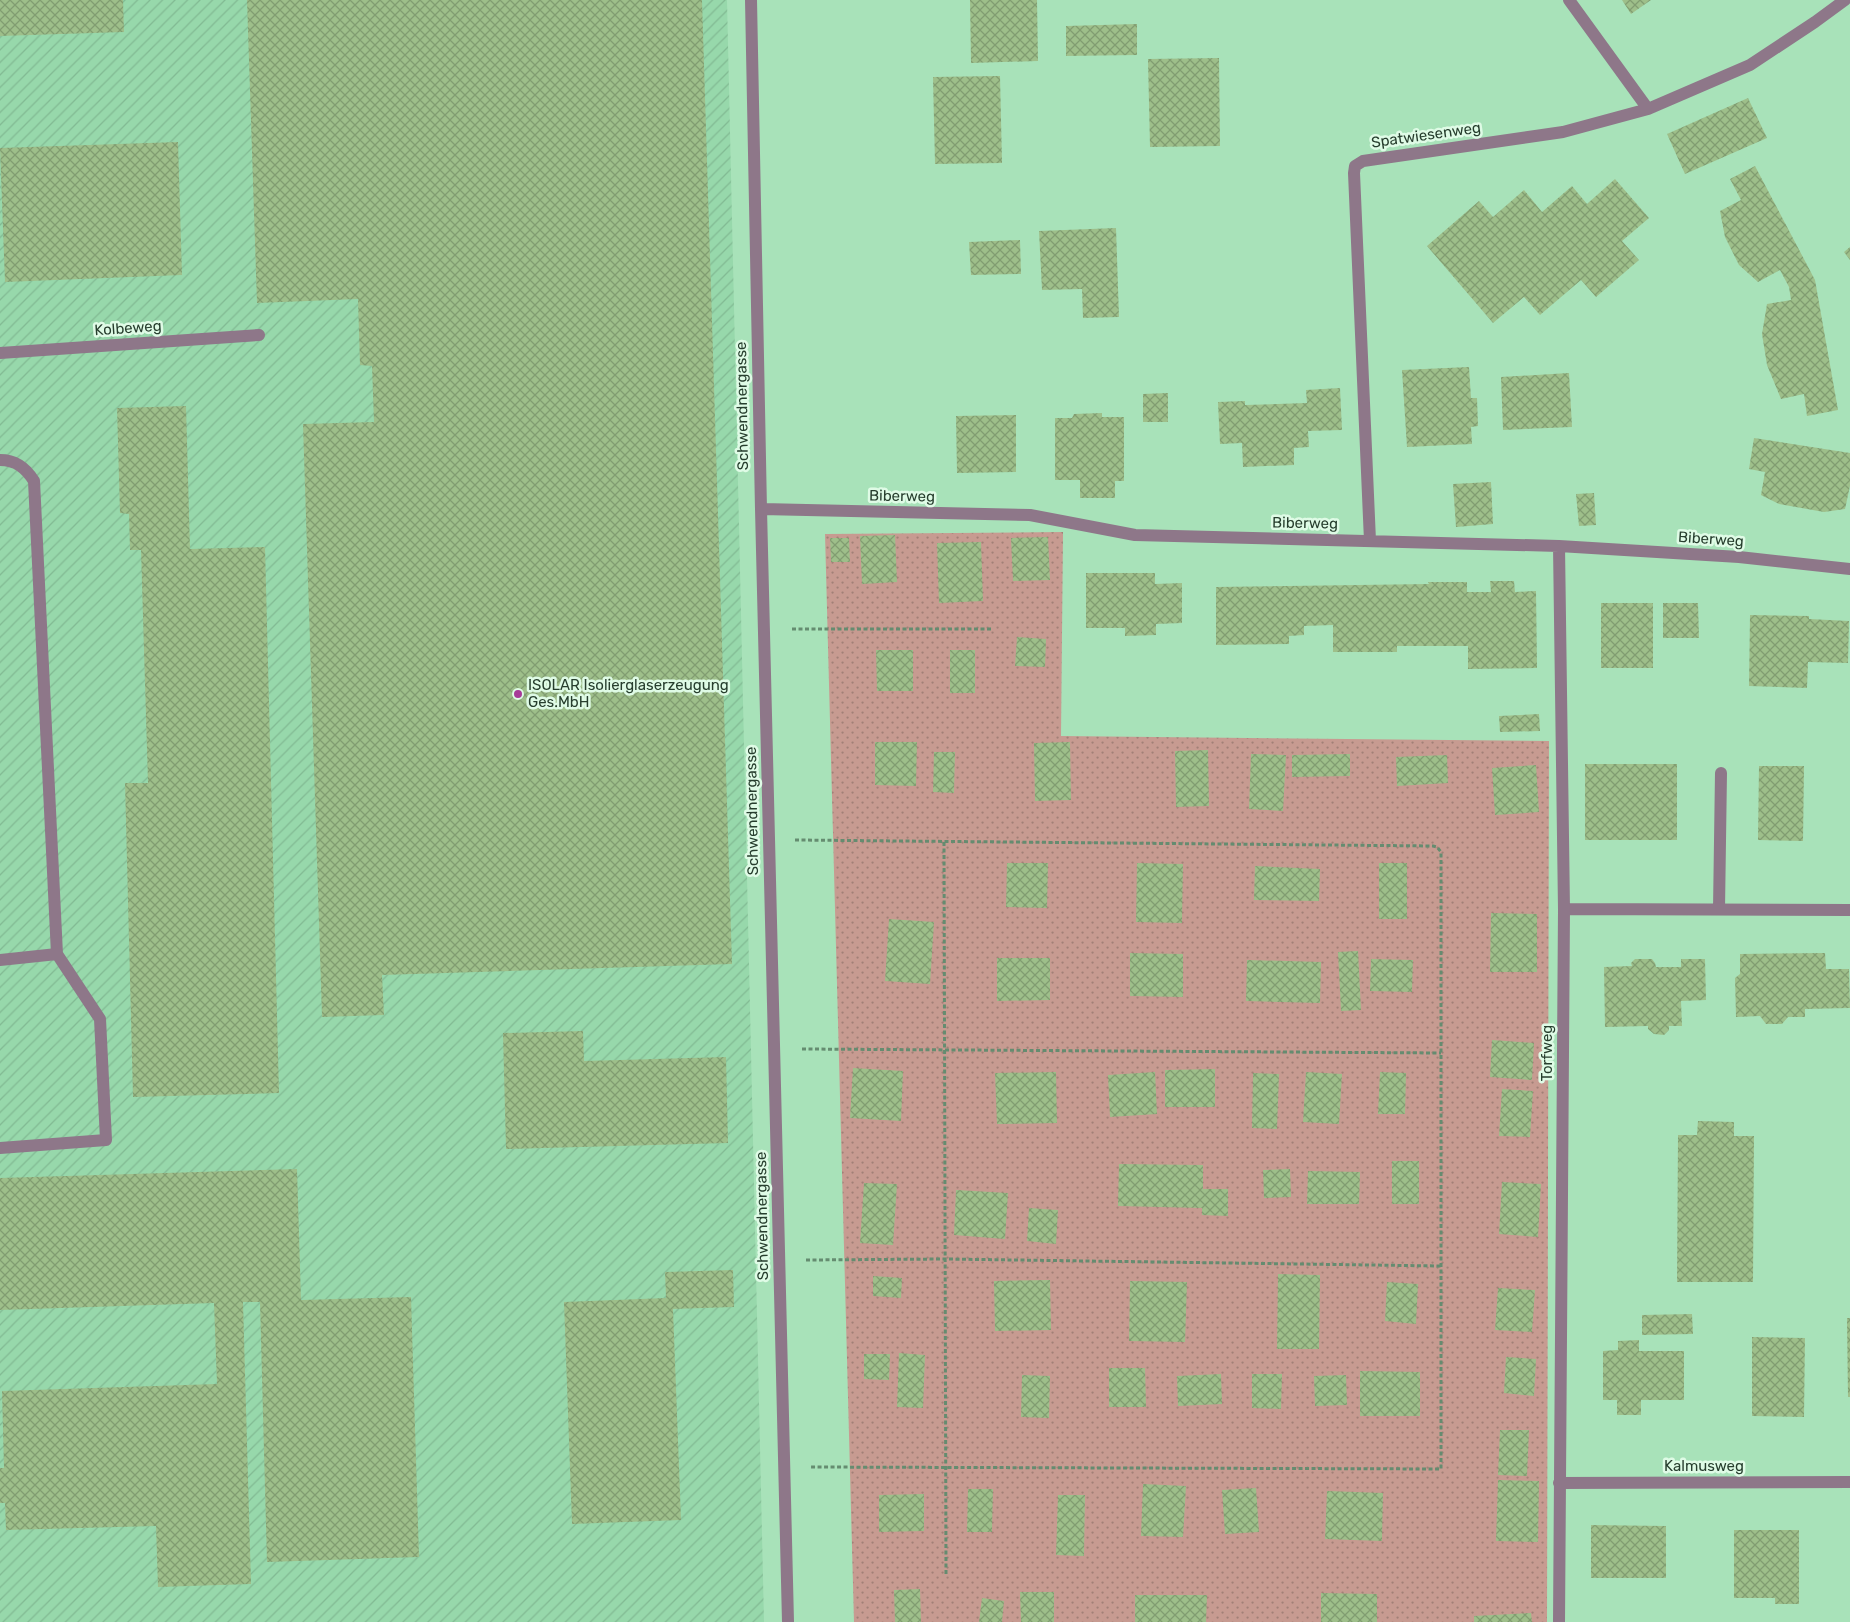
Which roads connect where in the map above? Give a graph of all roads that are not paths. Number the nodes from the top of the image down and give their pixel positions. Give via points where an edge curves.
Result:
1 (751, 0) edge
2 (1569, 0) edge
3 (1845, 0) edge
4 (1648, 109) junction
5 (259, 335) dead end
6 (0, 353) edge
7 (0, 460) edge
8 (761, 510) junction
9 (1370, 541) junction
10 (1559, 546) junction
11 (1850, 568) edge
12 (1721, 773) dead end
13 (1564, 909) junction
14 (1719, 909) junction
15 (1850, 910) edge
16 (57, 954) junction
17 (0, 960) edge
18 (0, 1148) edge
19 (1850, 1482) edge
20 (1559, 1483) junction
21 (788, 1622) edge
22 (1559, 1622) edge

1 - 8 street, Schwendnergasse
2 - 4 street
3 - 4 street, Spatwiesenweg via 1750,65
4 - 9 street, Spatwiesenweg via 1563,132 1363,161 1355,166
5 - 6 street, Kolbeweg
7 - 16 street via 9,460 27,470 34,481
8 - 9 street, Biberweg via 1030,515 1135,535
8 - 21 street, Schwendnergasse
9 - 10 street, Biberweg
10 - 11 street, Biberweg via 1739,557
10 - 13 street, Torfweg
12 - 14 street
13 - 14 street
13 - 20 street, Torfweg
14 - 15 street
16 - 17 street
16 - 18 street via 100,1019 106,1140
19 - 20 street, Kalmusweg
20 - 22 street, Torfweg

